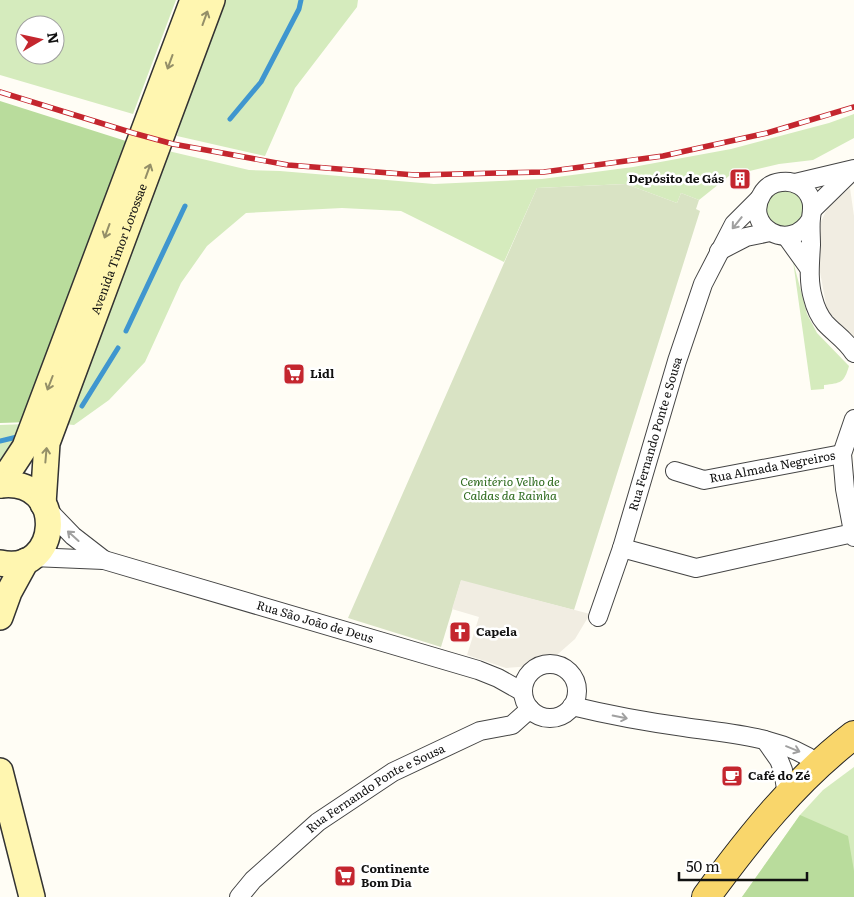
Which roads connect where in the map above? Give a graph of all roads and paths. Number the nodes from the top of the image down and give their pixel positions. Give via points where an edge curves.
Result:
1 (193, 0) edge
2 (212, 0) edge
3 (854, 169) edge
4 (796, 183) junction
5 (759, 199) junction
6 (812, 214) junction
7 (778, 234) junction
8 (719, 251) junction
9 (809, 268) junction
10 (854, 352) edge
11 (854, 419) edge
12 (842, 454) junction
13 (675, 471) dead end
14 (0, 485) edge
15 (45, 506) junction
16 (853, 535) edge
17 (622, 548) junction
18 (29, 559) junction
19 (104, 560) junction
20 (0, 563) edge
21 (598, 617) dead end
22 (0, 618) edge
23 (523, 692) junction
24 (572, 706) junction
25 (530, 709) junction
26 (854, 735) edge
27 (764, 740) junction
28 (819, 764) junction
29 (0, 771) edge
30 (787, 795) junction
31 (32, 897) edge
32 (239, 897) edge
33 (706, 897) edge

1 -> 14 main road, Avenida Timor Lorossae via 26,444
15 -> 2 main road, Avenida Timor Lorossae via 47,443
3 - 4 street
3 - 6 street
4 - 5 street via 787,181 770,185
4 - 6 street via 808,193
5 - 7 street via 760,221
5 -> 8 street, Rua Fernando Ponte e Sousa via 734,224
6 - 7 street via 801,231
6 - 9 street
7 - 8 street via 746,237
7 - 9 street
8 - 17 street, Rua Fernando Ponte e Sousa via 703,284 677,361
9 - 10 street via 813,298 823,321
11 - 12 street
12 - 13 street, Rua Almada Negreiros via 704,480
12 - 16 street
14 - 15 main road via 24,487 37,495
15 - 18 main road, Avenida Timor Lorossae via 49,524 47,539
19 -> 15 street via 73,536
16 - 17 street via 696,568
17 - 21 street, Rua Fernando Ponte e Sousa
18 - 19 street
18 - 20 main road via 11,565
18 - 22 main road, Avenida Timor Lorossae via 9,592
19 - 23 street, Rua São João de Deus via 478,670
23 - 24 street via 527,677 538,666 562,666 576,684 577,695
23 - 25 street
24 - 25 street via 552,718
24 -> 27 street via 635,720
25 - 32 street, Rua Fernando Ponte e Sousa via 512,725 480,731 393,772 318,822 253,880
26 - 28 main road
27 -> 28 street via 792,748
27 - 30 street via 779,760
28 - 30 main road
29 - 31 main road
30 - 33 main road

